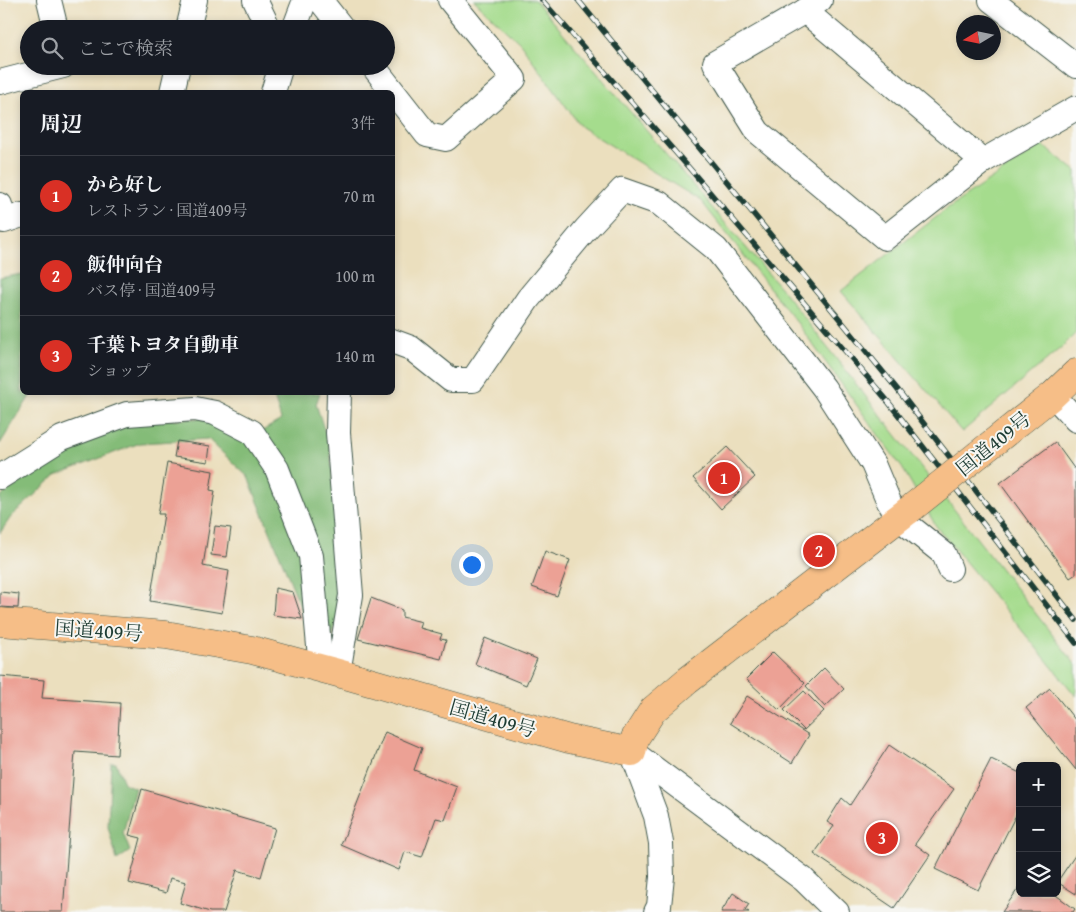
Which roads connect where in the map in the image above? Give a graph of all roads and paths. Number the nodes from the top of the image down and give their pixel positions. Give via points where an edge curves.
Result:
1 (49, 0) edge
2 (195, 0) edge
3 (254, 0) edge
4 (305, 0) edge
5 (320, 0) edge
6 (450, 0) edge
7 (992, 0) edge
8 (813, 6) edge
9 (54, 20) edge
10 (190, 20) edge
11 (265, 20) edge
12 (297, 20) edge
13 (336, 20) edge
14 (1076, 66) edge
15 (28, 75) edge
16 (176, 75) edge
17 (278, 75) edge
18 (380, 75) edge
19 (0, 82) edge
20 (172, 90) edge
21 (274, 90) edge
22 (392, 90) edge
23 (395, 94) edge
24 (1076, 108) edge
25 (983, 162) junction
26 (395, 342) edge
27 (1076, 373) edge
28 (339, 395) edge
29 (1053, 395) junction
30 (197, 401) edge
31 (1076, 420) edge
32 (0, 477) edge
33 (904, 514) junction
34 (950, 569) dead end
35 (0, 622) edge
36 (329, 671) junction
37 (632, 752) junction
38 (656, 912) edge
39 (837, 912) edge

1 - 9 street
2 - 10 street
3 - 11 street
4 - 12 street
5 - 13 street
6 - 23 street via 514,80 446,139 427,135
7 - 14 street
8 - 25 street
8 - 25 street via 714,63 758,132 885,238
15 - 19 street
16 - 20 street
17 - 21 street
18 - 22 street
24 - 25 street
26 - 33 street via 410,348 451,380 473,380 528,300 622,190 659,203 716,249 824,388 873,464 889,502
27 - 29 highway, 国道409号
28 - 36 street via 338,433 351,595
29 - 31 street
29 - 33 highway, 国道409号, bridge
30 - 32 street via 126,414 62,438
30 - 36 street via 252,432 277,469 310,556
33 - 34 street via 944,554
33 - 37 highway, 国道409号 via 653,710 635,738
35 - 36 highway, 国道409号 via 166,635 252,650
36 - 37 highway, 国道409号 via 569,739
37 - 38 street via 656,816 662,877
37 - 39 street via 803,879

